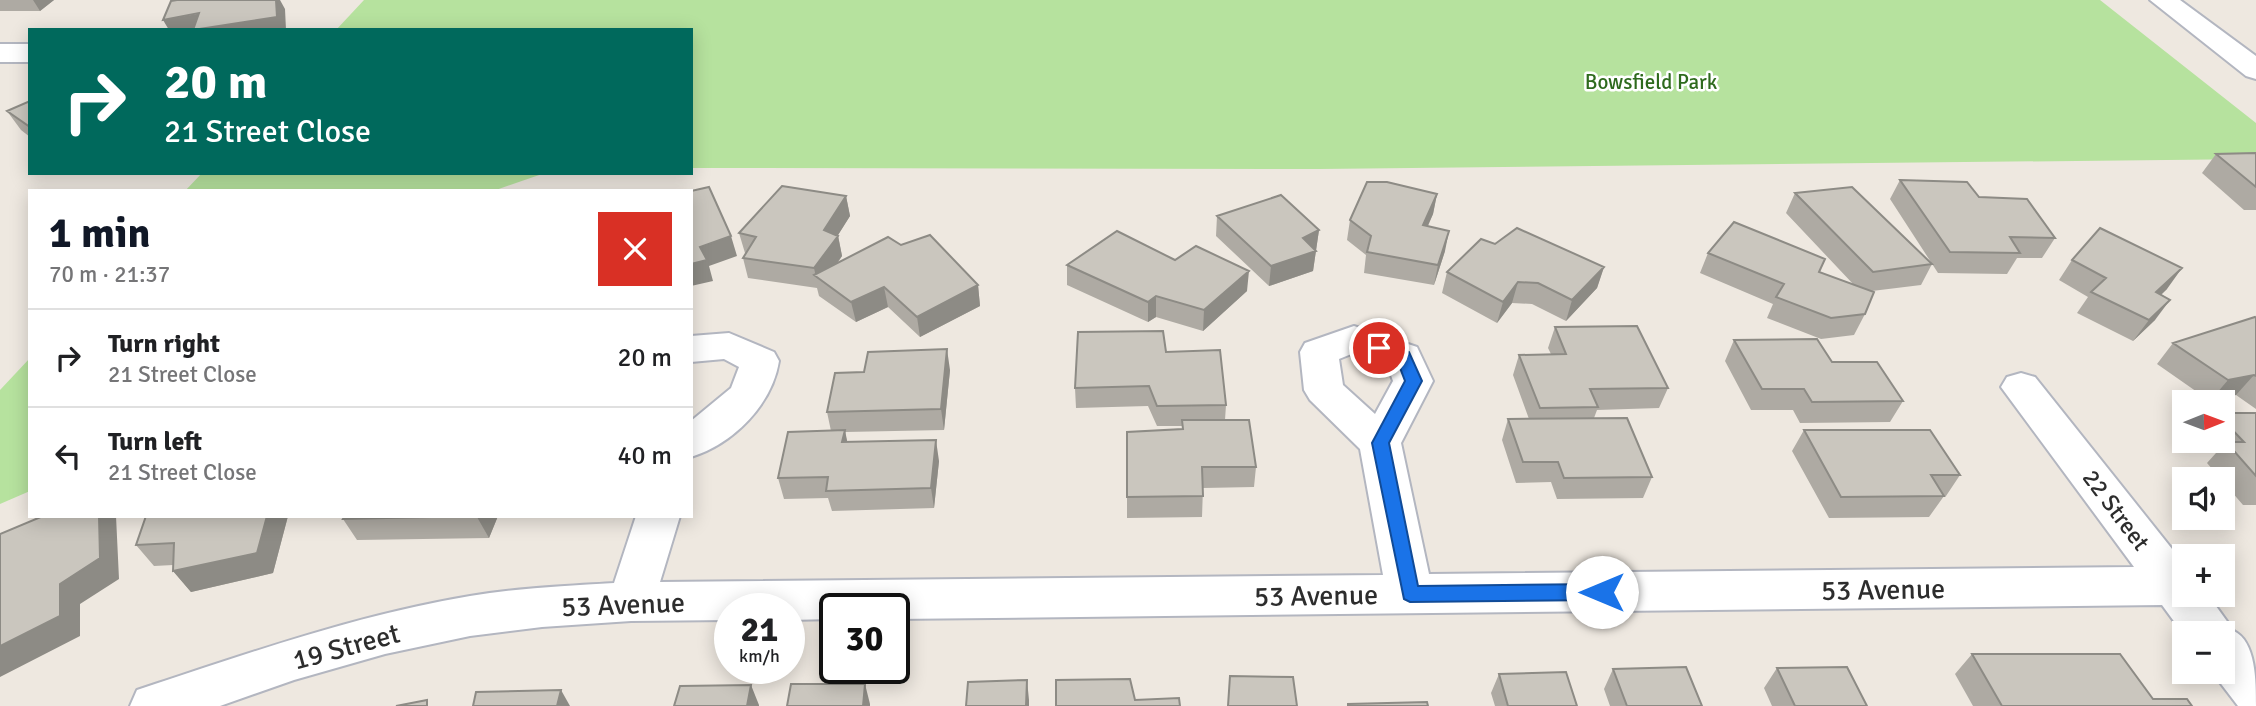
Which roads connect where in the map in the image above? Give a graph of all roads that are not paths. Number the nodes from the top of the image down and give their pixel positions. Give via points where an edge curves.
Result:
1 (2163, 0) edge
2 (2243, 50) edge
3 (0, 53) edge
4 (28, 53) edge
5 (2256, 70) edge
6 (693, 349) edge
7 (2021, 387) dead end
8 (693, 440) edge
9 (1380, 443) dead end
10 (657, 518) edge
11 (2172, 583) edge
12 (2172, 586) edge
13 (1410, 594) junction
14 (631, 602) junction
15 (542, 607) joint
16 (2190, 607) edge
17 (2201, 621) edge
18 (2235, 664) edge
19 (2256, 691) edge
20 (155, 706) edge

1 - 2 street
2 - 5 street
3 - 4 street
6 - 8 street via 729,346 760,361 758,380 735,409
7 - 11 street, 22 Street
9 - 13 street
10 - 14 street
12 - 13 street, 53 Avenue
13 - 14 street, 53 Avenue
14 - 15 street, 53 Avenue
15 - 20 street, 19 Street via 385,634
16 - 17 street, 22 Street
18 - 19 street

